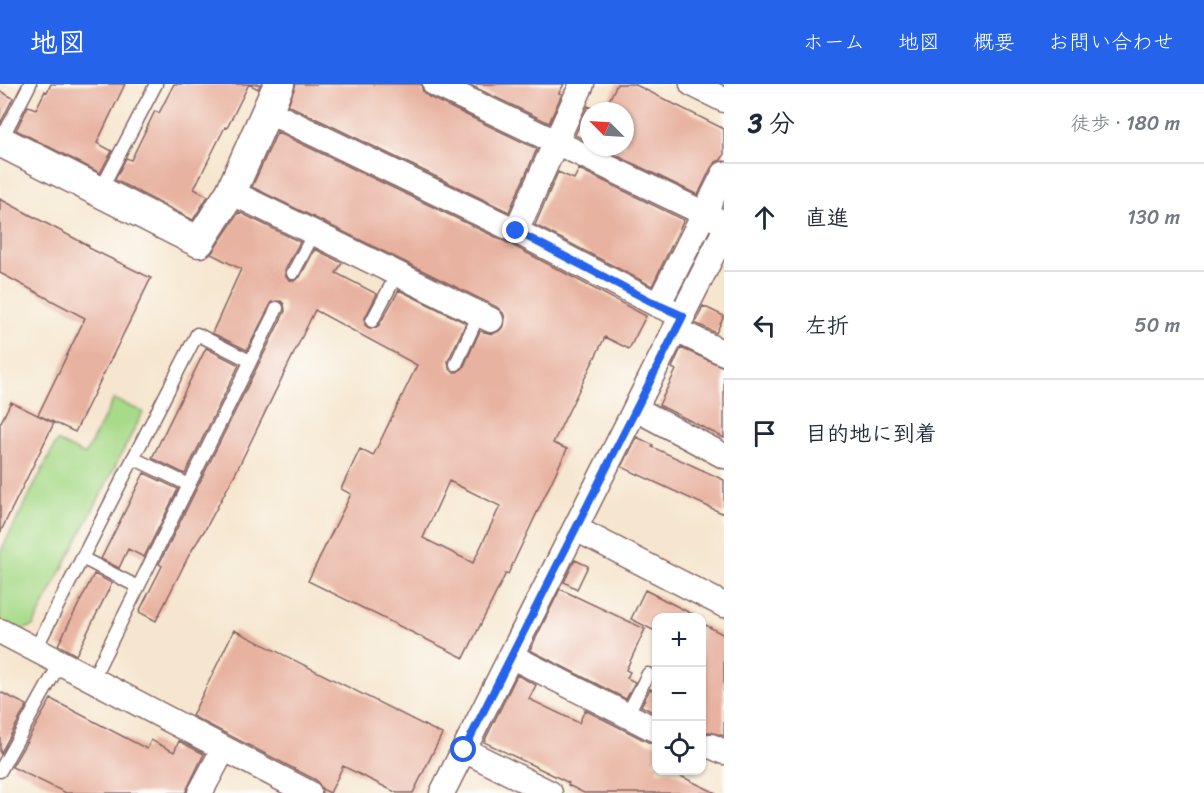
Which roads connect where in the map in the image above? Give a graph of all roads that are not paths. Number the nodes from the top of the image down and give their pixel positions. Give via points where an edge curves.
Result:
1 (30, 84) edge
2 (156, 84) edge
3 (279, 84) edge
4 (435, 84) edge
5 (582, 84) edge
6 (692, 84) edge
7 (724, 100) edge
8 (267, 111) junction
9 (0, 141) edge
10 (556, 142) junction
11 (724, 174) edge
12 (100, 191) junction
13 (231, 192) junction
14 (714, 218) edge
15 (516, 231) junction
16 (724, 232) edge
17 (314, 233) junction
18 (293, 273) dead end
19 (397, 274) junction
20 (658, 305) junction
21 (277, 308) dead end
22 (485, 317) joint
23 (372, 321) dead end
24 (679, 323) junction
25 (724, 352) edge
26 (250, 361) junction
27 (456, 364) dead end
28 (636, 409) junction
29 (724, 456) edge
30 (133, 458) junction
31 (189, 485) junction
32 (576, 529) junction
33 (82, 558) junction
34 (138, 586) junction
35 (724, 605) edge
36 (0, 631) edge
37 (35, 650) junction
38 (511, 656) junction
39 (60, 663) junction
40 (648, 674) dead end
41 (92, 680) junction
42 (627, 715) junction
43 (652, 728) edge
44 (706, 747) edge
45 (223, 750) junction
46 (464, 750) junction
47 (724, 752) edge
48 (0, 771) edge
49 (201, 793) edge
50 (309, 793) edge
51 (442, 793) edge
52 (550, 793) edge

1 - 9 lane
2 - 12 lane
3 - 8 street
4 - 10 street
5 - 10 street
6 - 7 street
8 - 13 street
8 - 15 street
9 - 12 street
10 - 14 street
10 - 15 street
11 - 14 street
12 - 13 street via 199,242
13 - 17 street
14 - 20 street
15 - 20 street
16 - 24 street
17 - 18 lane
17 - 19 street
19 - 22 street
19 - 23 lane
20 - 24 street
21 - 26 lane
22 - 27 lane
24 - 25 street
24 - 28 street
26 - 30 lane via 197,334
26 - 31 lane
28 - 29 street
28 - 32 street
30 - 31 lane
30 - 33 lane
31 - 34 lane
32 - 35 street
32 - 38 street
33 - 34 lane
33 - 37 lane
34 - 41 lane
36 - 37 street
37 - 39 street
38 - 42 street
38 - 46 street
39 - 41 street
39 - 48 lane
40 - 42 lane
41 - 45 street
42 - 43 street
44 - 47 street
45 - 49 street
45 - 50 street
46 - 51 street
46 - 52 street

